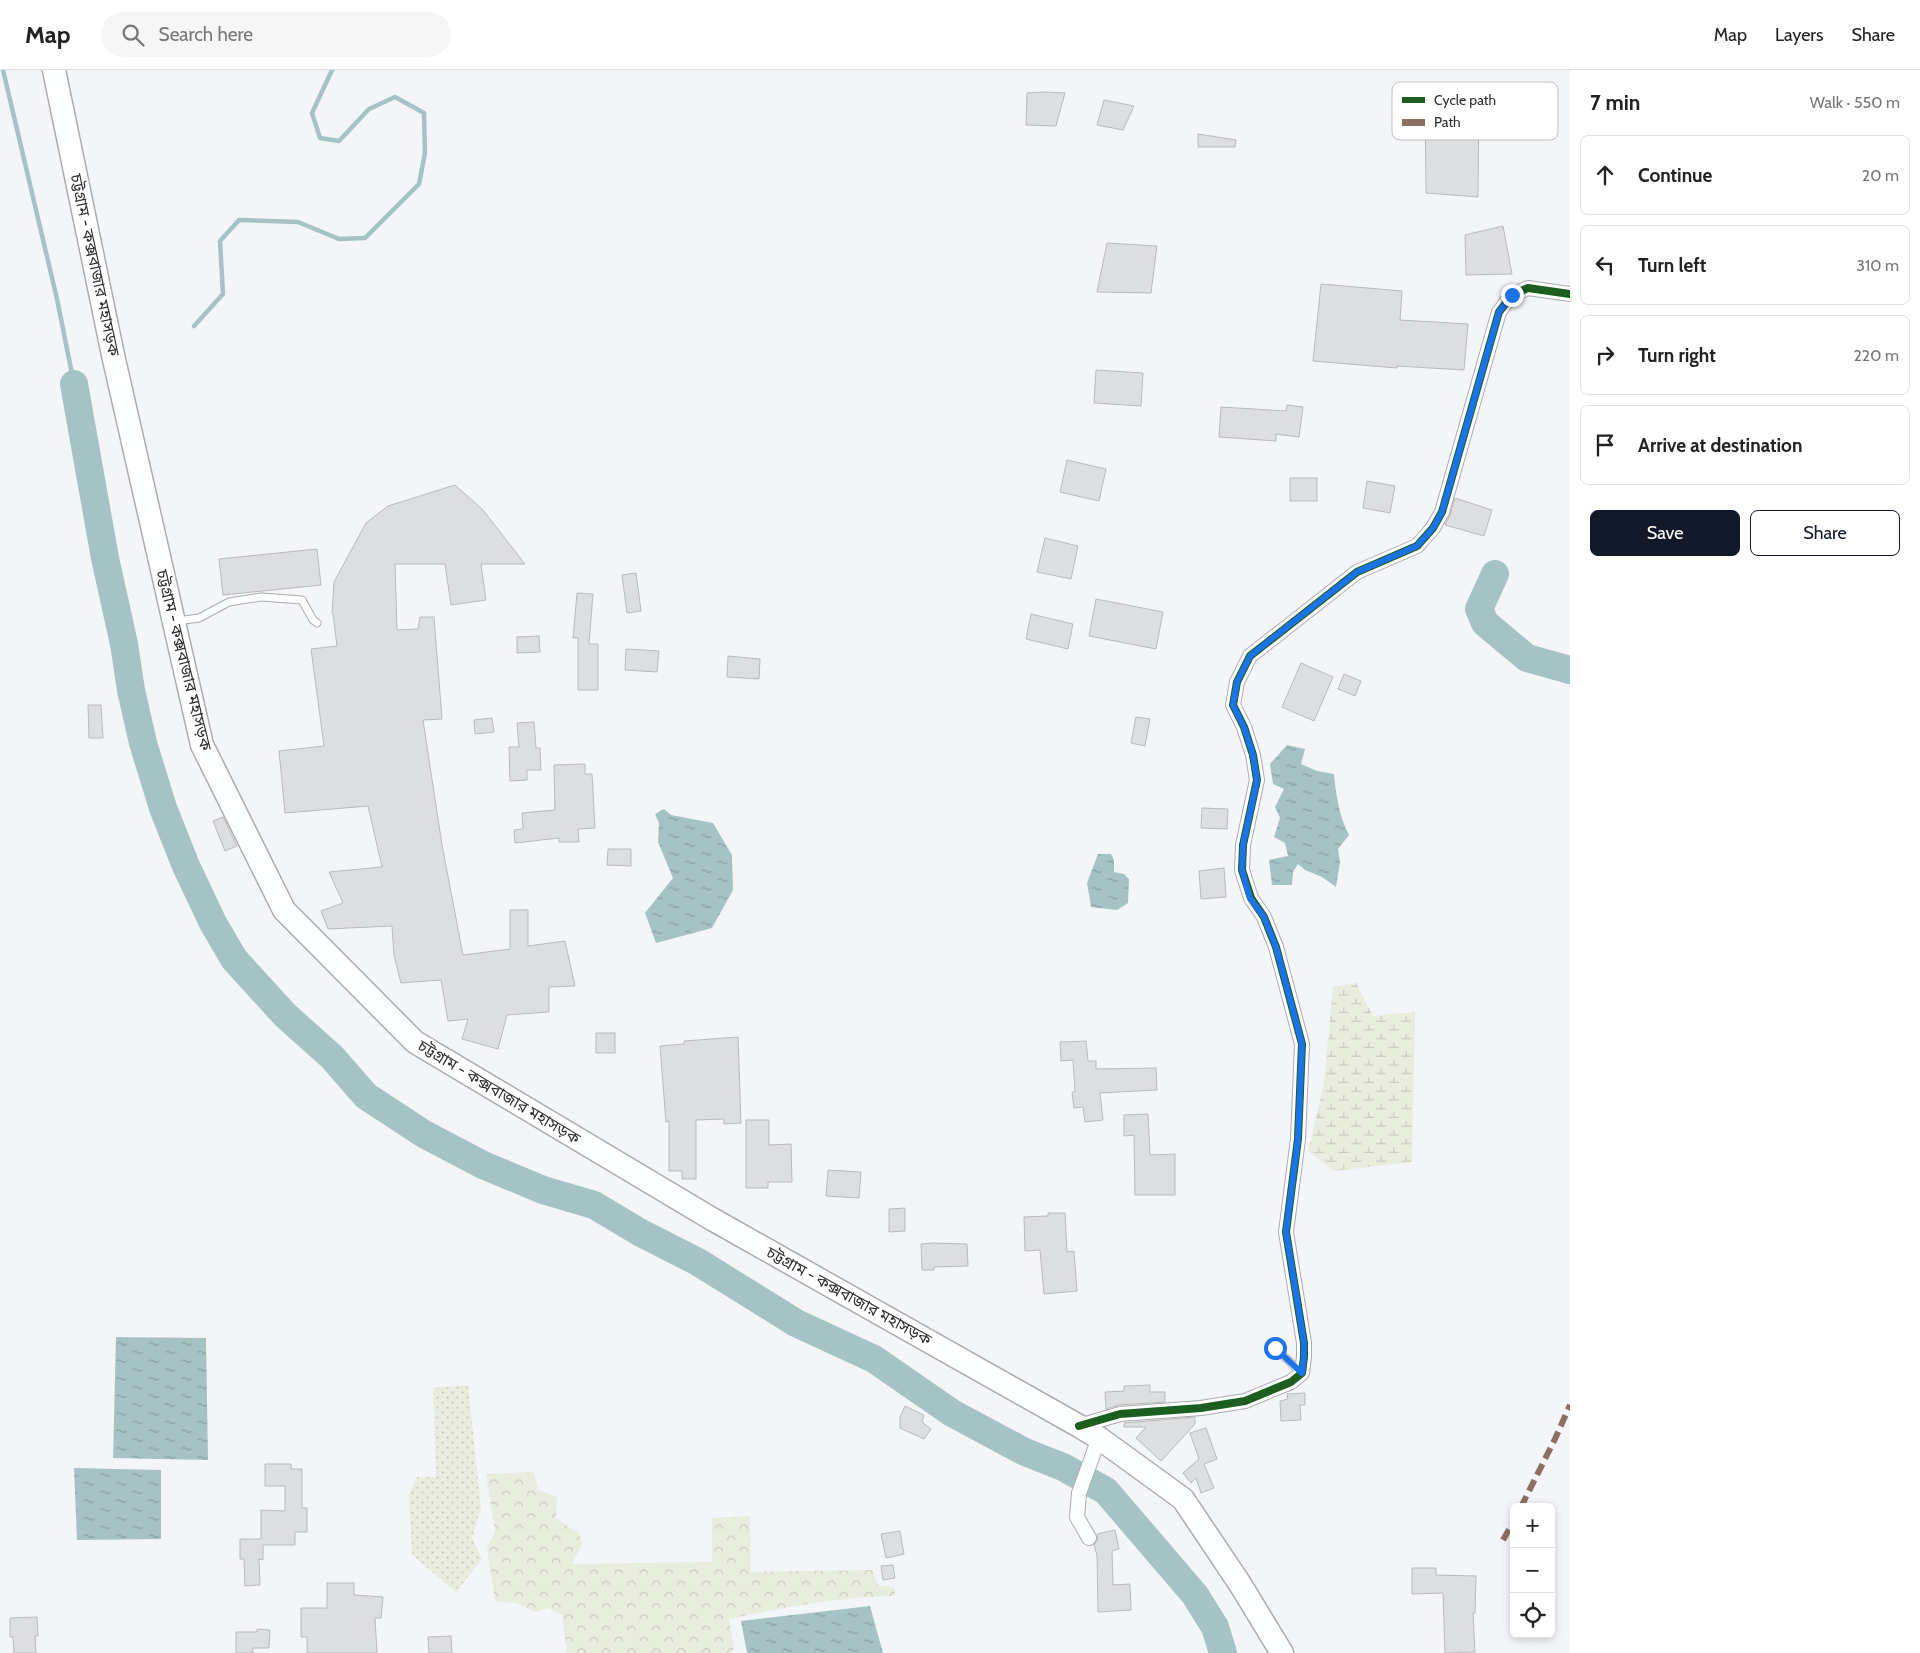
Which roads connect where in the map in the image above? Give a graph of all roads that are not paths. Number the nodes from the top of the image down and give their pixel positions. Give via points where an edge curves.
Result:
1 (54, 70) edge
2 (1570, 294) edge
3 (174, 622) junction
4 (317, 623) dead end
5 (1275, 1348) dead end
6 (1302, 1373) junction
7 (1080, 1426) junction
8 (1099, 1438) junction
9 (1089, 1538) dead end
10 (1282, 1653) edge

1 - 3 highway, চট্টগ্রাম - কক্সবাজার মহাসড়ক via 113,354
2 - 6 street via 1528,288 1512,295 1499,312 1442,512 1433,528 1417,546 1357,572 1286,627 1250,656 1237,682 1233,705 1253,755 1257,780 1243,845 1242,870 1250,898 1264,917 1276,947 1302,1044 1298,1139 1286,1232 1304,1343
3 - 4 lane via 199,618 229,602 261,597 302,600
3 - 7 highway, চট্টগ্রাম - কক্সবাজার মহাসড়ক via 202,745 284,910 415,1042 712,1219
5 - 6 lane
6 - 7 street via 1291,1382 1245,1401 1120,1414
7 - 8 highway, চট্টগ্রাম - কক্সবাজার মহাসড়ক
8 - 9 street via 1079,1493 1077,1517
8 - 10 highway, চট্টগ্রাম - কক্সবাজার মহাসড়ক via 1183,1499

